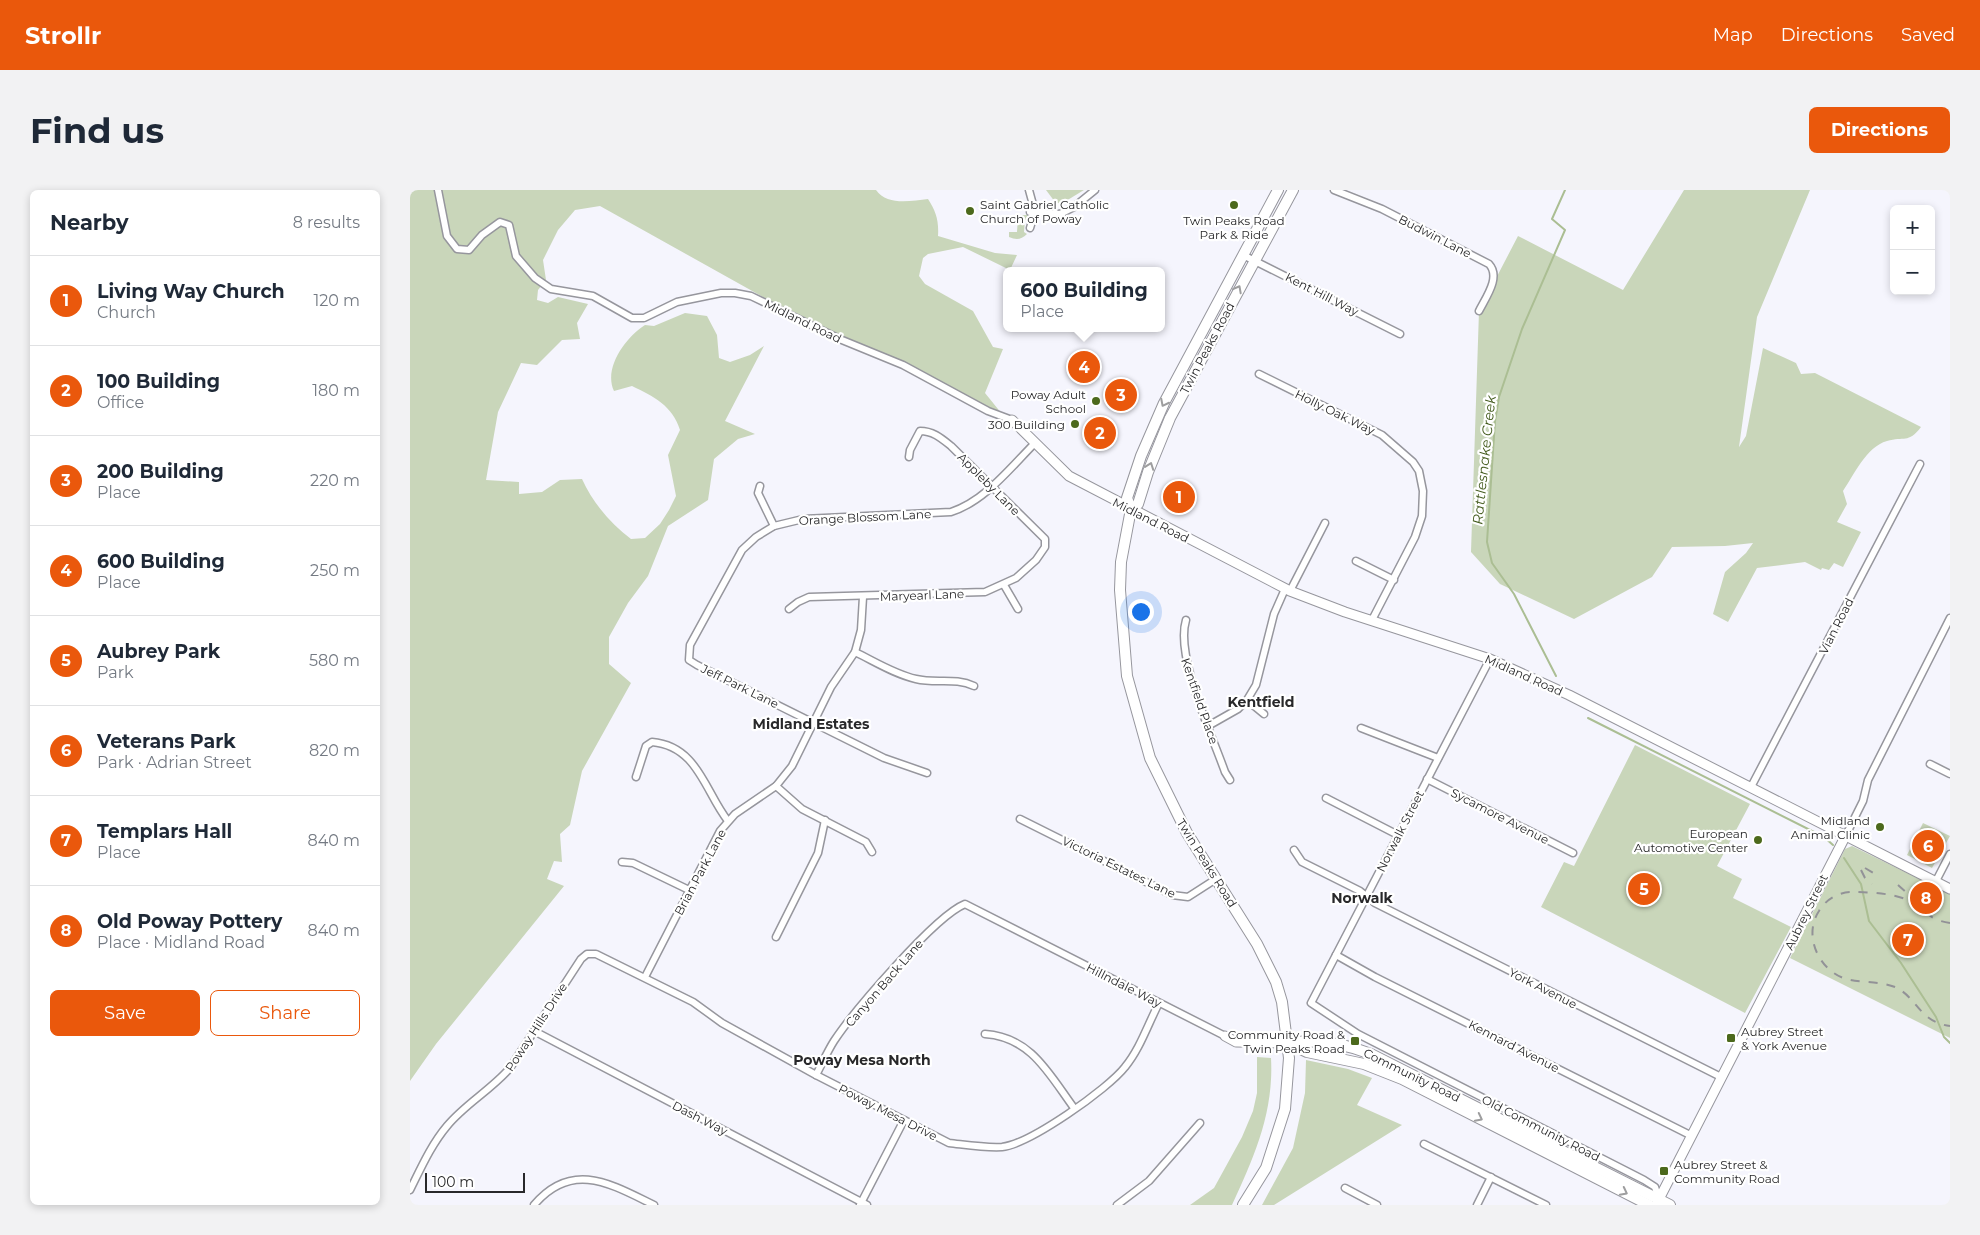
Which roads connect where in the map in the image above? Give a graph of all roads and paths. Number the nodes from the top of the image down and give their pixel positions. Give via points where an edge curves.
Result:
1 (438, 190) edge
2 (1030, 190) edge
3 (1095, 190) edge
4 (1278, 190) edge
5 (1293, 190) edge
6 (1334, 190) edge
7 (1033, 212) junction
8 (1030, 228) dead end
9 (1243, 255) junction
10 (1254, 260) junction
11 (1479, 311) dead end
12 (1400, 334) dead end
13 (1259, 374) dead end
14 (1012, 420) joint
15 (1035, 443) junction
16 (909, 457) dead end
17 (1920, 464) dead end
18 (760, 486) dead end
19 (991, 486) junction
20 (1131, 509) junction
21 (1325, 522) dead end
22 (774, 526) junction
23 (1044, 551) joint
24 (1356, 561) dead end
25 (1394, 580) junction
26 (1004, 585) junction
27 (1288, 590) junction
28 (863, 597) junction
29 (789, 609) dead end
30 (1018, 609) dead end
31 (1950, 618) edge
32 (1186, 620) dead end
33 (1372, 620) junction
34 (855, 652) junction
35 (1490, 659) junction
36 (689, 660) joint
37 (974, 686) dead end
38 (1247, 700) junction
39 (1264, 714) dead end
40 (814, 722) junction
41 (1208, 726) junction
42 (1360, 728) dead end
43 (1438, 758) junction
44 (1930, 764) dead end
45 (927, 772) dead end
46 (1950, 774) edge
47 (636, 777) dead end
48 (1427, 779) junction
49 (1230, 780) dead end
50 (776, 786) junction
51 (1752, 788) junction
52 (1326, 798) dead end
53 (825, 820) junction
54 (1020, 820) dead end
55 (728, 821) junction
56 (1398, 835) junction
57 (1846, 835) junction
58 (1294, 850) dead end
59 (872, 852) dead end
60 (1573, 853) dead end
61 (1950, 854) edge
62 (622, 862) dead end
63 (1216, 879) junction
64 (1936, 881) junction
65 (1950, 888) edge
66 (689, 890) junction
67 (1366, 897) junction
68 (965, 904) joint
69 (776, 936) dead end
70 (587, 954) joint
71 (1336, 955) junction
72 (645, 978) junction
73 (1159, 1003) junction
74 (1311, 1003) joint
75 (534, 1031) junction
76 (985, 1034) dead end
77 (1225, 1036) joint
78 (1288, 1044) junction
79 (816, 1075) junction
80 (1721, 1077) junction
81 (1074, 1108) junction
82 (904, 1120) junction
83 (1200, 1122) dead end
84 (1692, 1136) junction
85 (1424, 1144) dead end
86 (1491, 1177) junction
87 (1345, 1188) dead end
88 (410, 1190) edge
89 (1657, 1202) edge
90 (863, 1204) edge
91 (534, 1205) edge
92 (654, 1205) edge
93 (1117, 1205) edge
94 (1243, 1205) edge
95 (1377, 1205) edge
96 (1477, 1205) edge
97 (1546, 1205) edge
98 (1649, 1205) edge
99 (1670, 1205) edge

1 - 14 street, Midland Road via 447,236 457,249 469,250 500,222 509,225 516,256 535,278 551,289 593,296 632,318 644,318 677,302 721,293 751,296 842,340 902,364 988,411
2 - 7 street
3 - 7 street via 1060,214
4 - 9 main road, Twin Peaks Road
5 - 10 main road, Twin Peaks Road
6 - 11 street, Budwin Lane via 1382,209 1489,264 1494,276
7 - 8 street
9 - 10 street, Kent Hill Way
9 -> 20 main road, Twin Peaks Road via 1151,430 1128,496
10 - 12 street, Kent Hill Way
20 -> 10 main road, Twin Peaks Road via 1138,504 1170,418
13 - 25 street, Holly Oak Way via 1382,435 1413,462 1423,491 1422,516
14 - 15 main road, Midland Road
15 - 19 street, Orange Blossom Lane
15 - 20 main road, Midland Road via 1069,476
16 - 19 street, Appleby Lane via 920,431 928,431 936,434
17 - 51 street, Vian Road
18 - 22 street via 758,493
19 - 22 street, Orange Blossom Lane via 967,507 951,512 802,519
19 - 23 street, Appleby Lane via 1045,539
20 - 27 main road, Midland Road
20 - 63 main road, Twin Peaks Road via 1121,562 1120,590 1123,643 1135,709 1150,758 1172,806
21 - 27 street
22 - 36 street, Orange Blossom Lane via 756,537 735,562 690,644
23 - 26 street, Maryearl Lane
24 - 25 street
25 - 33 street, Holly Oak Way
26 - 28 street, Maryearl Lane via 985,592
26 - 30 street
27 - 33 main road, Midland Road
27 - 38 street via 1274,614 1260,672
28 - 29 street, Maryearl Lane via 809,598
28 - 34 street, Brian Park Lane via 861,630
31 - 57 street, Aubrey Street via 1868,780 1863,801
32 - 41 street, Kentfield Place via 1183,636 1185,658
33 - 35 main road, Midland Road
34 - 37 street via 914,679 963,680
34 - 40 street, Brian Park Lane
35 - 43 street, Norwalk Street
35 - 51 main road, Midland Road
36 - 40 street, Jeff Park Lane
38 - 39 street
38 - 41 street
40 - 45 street, Jeff Park Lane via 884,758
40 - 50 street, Brian Park Lane via 792,766
41 - 49 street, Kentfield Place via 1224,772
42 - 43 street
43 - 48 street, Norwalk Street
44 - 46 street
47 - 55 street via 646,746 652,742 676,751 695,764 717,807
48 - 56 street, Norwalk Street
48 - 60 street, Sycamore Avenue
50 - 53 street via 802,809
50 - 55 street, Brian Park Lane
51 - 57 main road, Midland Road
52 - 56 street
53 - 59 street via 866,842
53 - 69 street via 818,853
54 - 63 street, Victoria Estates Lane via 1172,895 1188,897
55 - 66 street, Brian Park Lane
56 - 67 street, Norwalk Street
57 - 64 main road, Midland Road
57 - 80 main road, Aubrey Street
58 - 67 street, York Avenue via 1302,862
61 - 64 street
62 - 66 street via 634,863
63 - 78 main road, Twin Peaks Road via 1257,944 1276,982 1284,1010
64 - 65 main road, Midland Road
66 - 72 street, Brian Park Lane
67 - 71 street, Norwalk Street
67 - 80 street, York Avenue
68 - 73 street, Hillndale Way
68 - 79 street, Canyon Back Lane via 956,908 914,947 844,1028
70 - 72 street, Poway Mesa Drive via 596,954
70 - 75 street, Poway Hills Drive
71 - 74 street, Norwalk Street
71 - 84 street, Kennard Avenue
72 - 79 street, Poway Mesa Drive via 694,1002 722,1023
73 - 77 street, Hillndale Way
73 - 81 street, Poway Mesa Drive via 1125,1067
74 - 89 street, Old Community Road via 1358,1034 1644,1180 1655,1187
75 - 88 street, Poway Hills Drive via 498,1082 448,1124
75 - 90 street, Dash Way
76 - 81 street via 1001,1035 1036,1056
77 - 78 main road, Hillndale Way via 1236,1042
78 - 89 main road, Community Road via 1309,1040 1329,1042 1371,1054
78 - 94 main road, Twin Peaks Road via 1283,1117 1266,1168
78 -> 98 main road, Community Road via 1308,1052 1364,1064 1402,1079
79 - 82 street, Poway Mesa Drive
80 - 84 main road, Aubrey Street
81 - 82 street, Poway Mesa Drive via 1043,1131 1003,1147 949,1143
82 - 90 street
83 - 93 street via 1149,1181
84 - 89 main road, Aubrey Street
85 - 86 street
86 - 96 street
86 - 97 street
87 - 95 street
89 - 99 main road, Community Road
91 - 92 street via 552,1188 572,1180 593,1179

